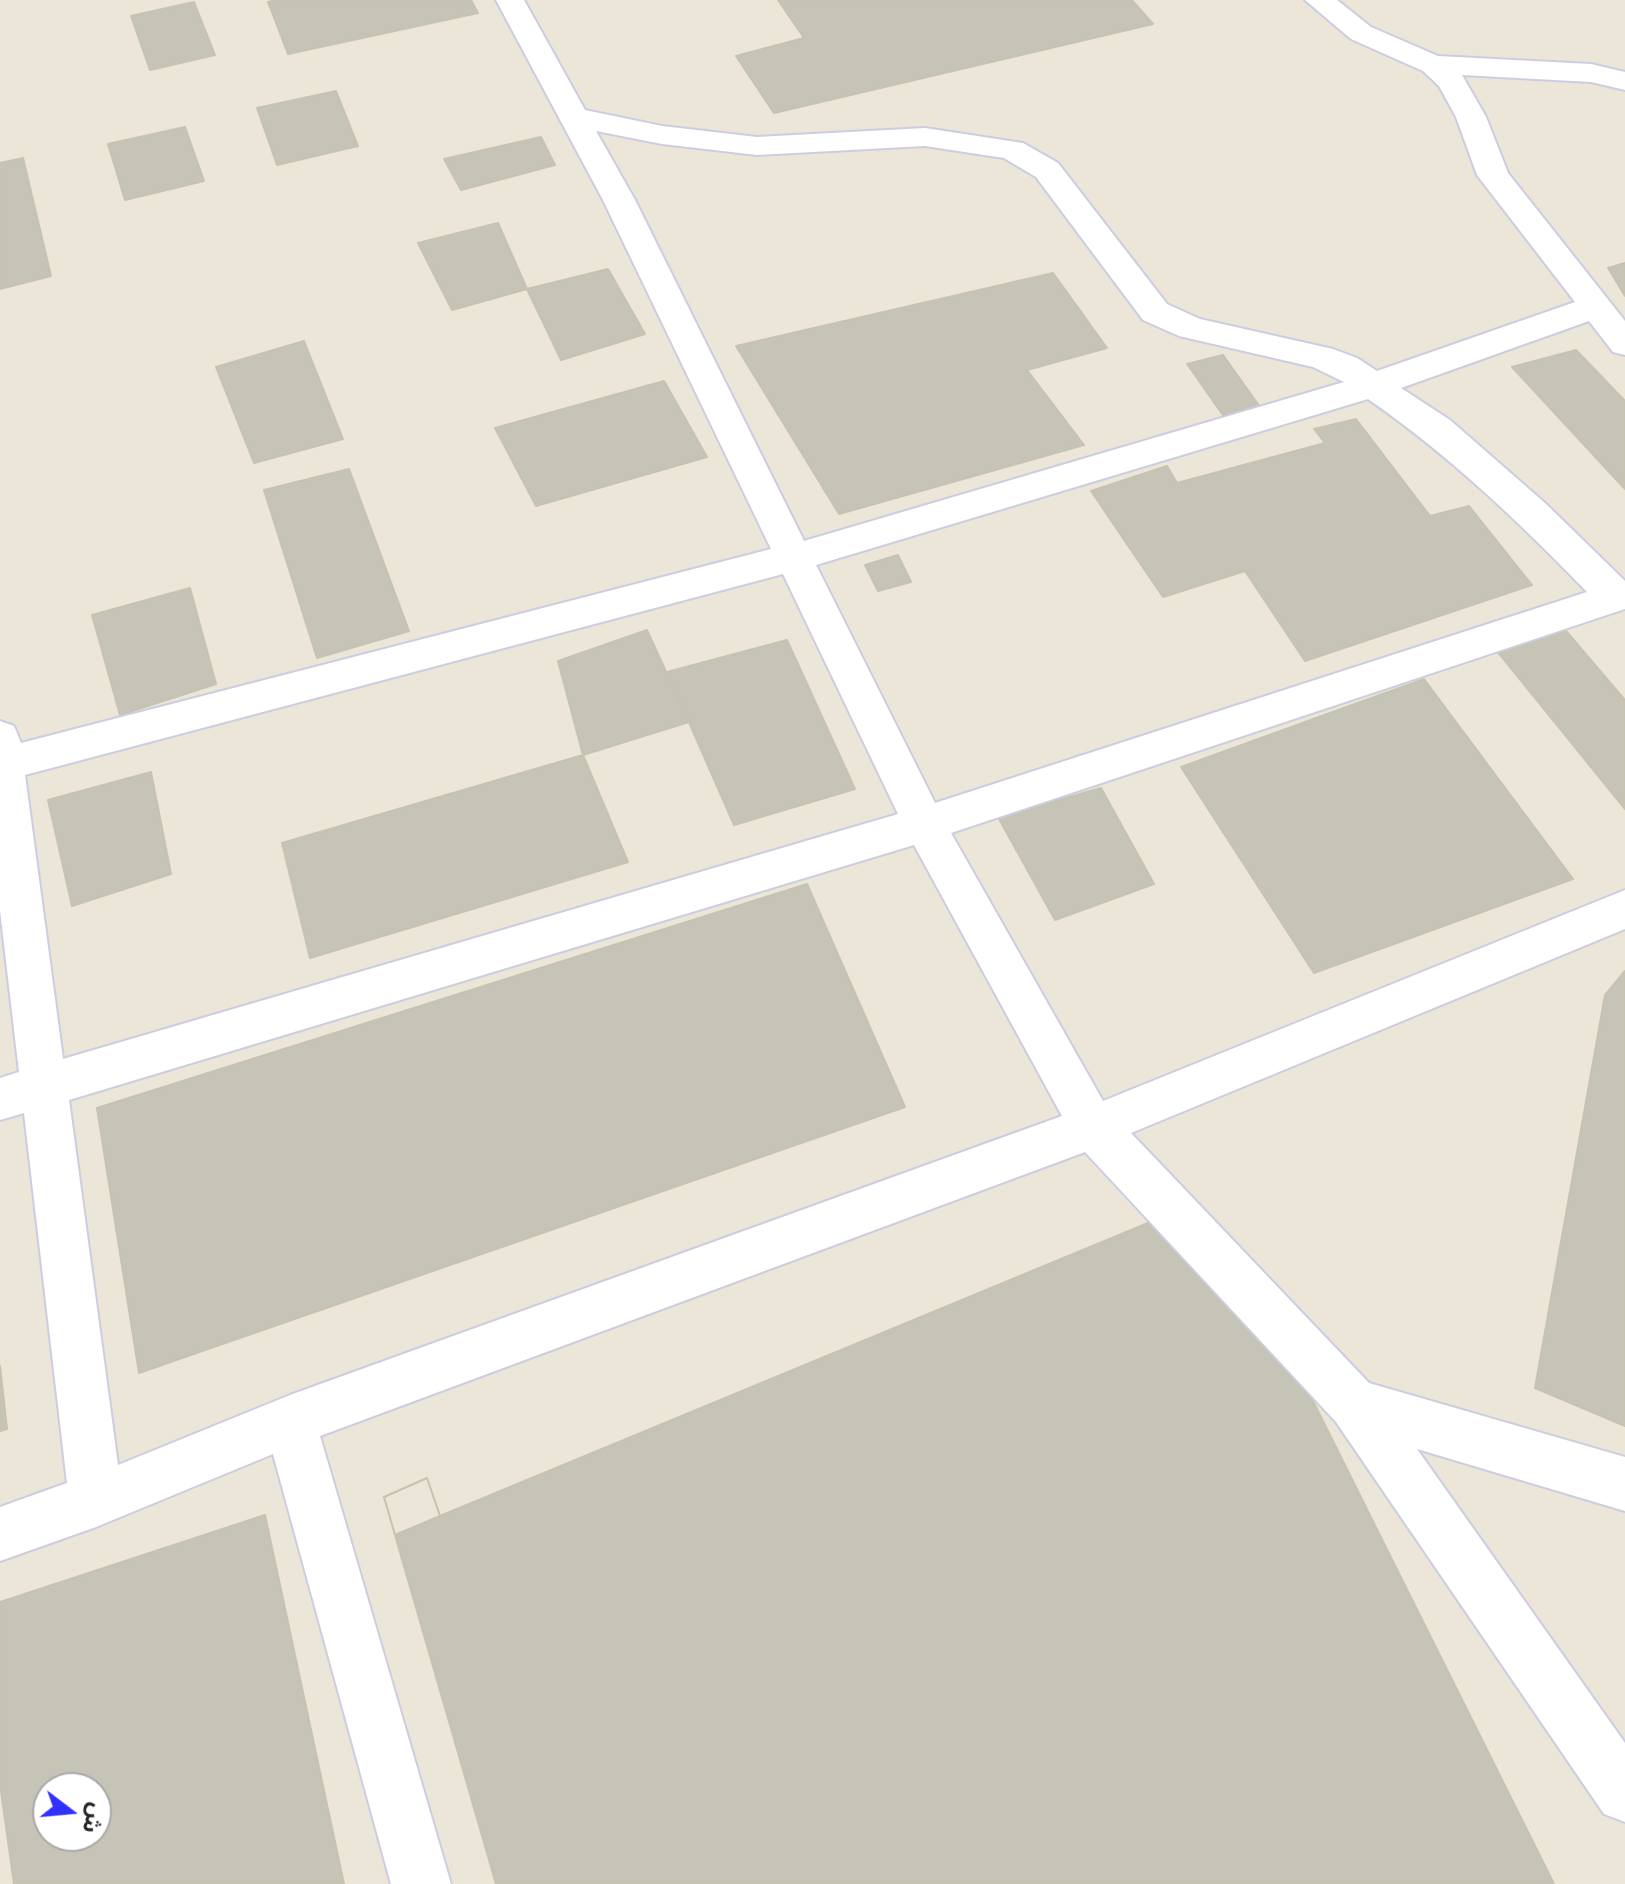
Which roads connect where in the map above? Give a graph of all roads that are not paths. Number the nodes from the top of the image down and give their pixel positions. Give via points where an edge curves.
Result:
1 (510, 0) edge
2 (1319, 0) edge
3 (1433, 65) junction
4 (1625, 81) edge
5 (574, 117) junction
6 (1596, 307) junction
7 (1625, 344) edge
8 (1373, 385) junction
9 (792, 558) junction
10 (1620, 596) edge
11 (1, 754) edge
12 (924, 824) junction
13 (1625, 909) edge
14 (44, 1085) junction
15 (0, 1099) edge
16 (1093, 1127) junction
17 (1354, 1404) junction
18 (290, 1421) junction
19 (1625, 1484) edge
20 (96, 1500) junction
21 (0, 1534) edge
22 (1625, 1793) edge
23 (421, 1884) edge

1 - 5 street
2 - 3 street via 1361,33
3 - 4 street via 1591,73
3 - 6 street via 1451,81 1493,175
5 - 8 street via 662,135 757,146 925,137 1012,150 1047,170 1155,312 1191,328 1321,357
5 - 9 street
6 - 7 street
6 - 8 street
8 - 9 street
8 - 10 street via 1437,429
9 - 11 street
9 - 12 street
10 - 12 street
11 - 14 street
12 - 14 street
12 - 16 street
13 - 16 street
14 - 15 street
14 - 20 street
16 - 17 street
16 - 18 street
17 - 19 street
17 - 22 street
18 - 20 street
18 - 23 street
20 - 21 street

